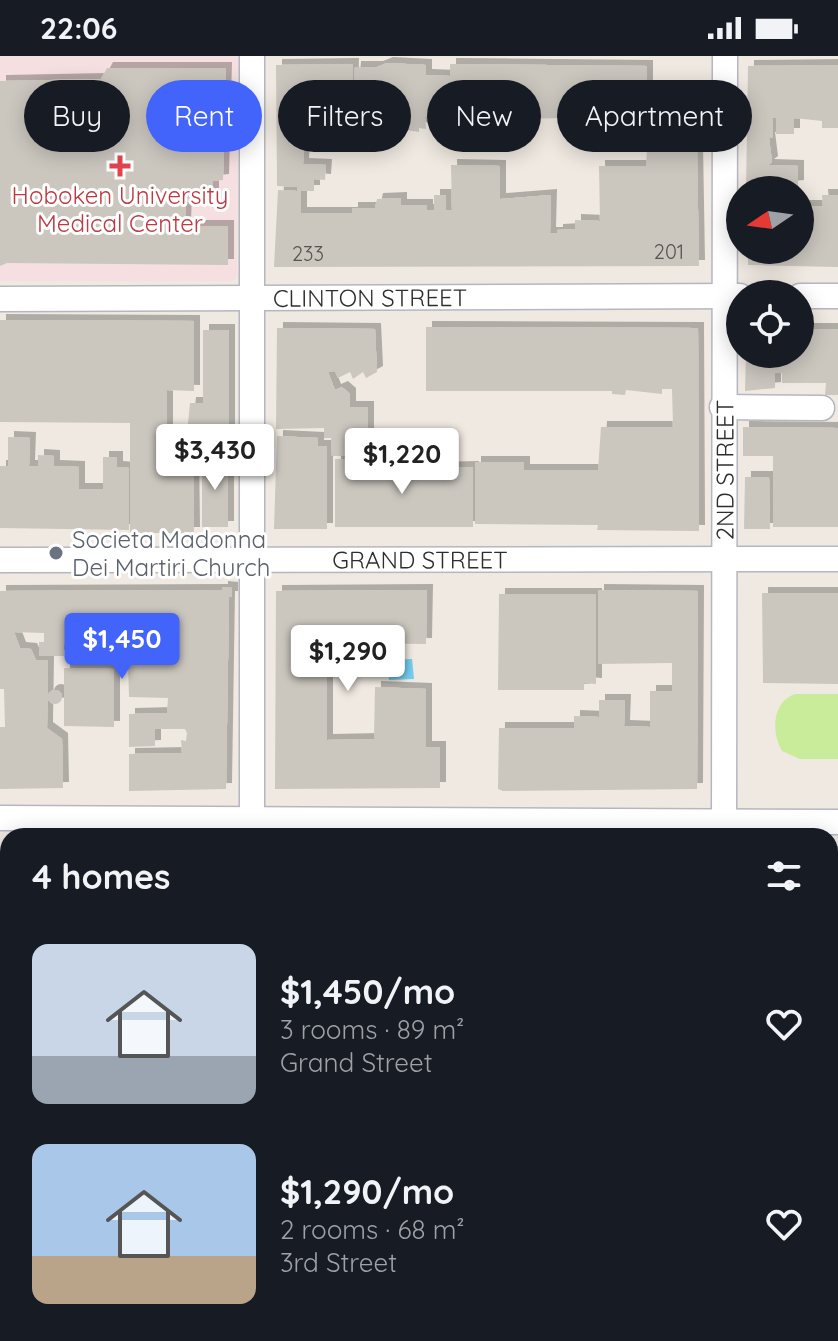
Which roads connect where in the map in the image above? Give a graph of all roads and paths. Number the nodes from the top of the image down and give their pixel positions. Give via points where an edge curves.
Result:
1 (252, 56) edge
2 (725, 56) edge
3 (731, 280) edge
4 (814, 296) edge
5 (838, 296) edge
6 (726, 297) edge
7 (0, 299) edge
8 (250, 301) junction
9 (726, 358) edge
10 (722, 407) junction
11 (822, 408) dead end
12 (723, 559) junction
13 (838, 559) edge
14 (0, 560) edge
15 (251, 560) junction
16 (0, 818) edge
17 (838, 822) edge
18 (252, 828) edge
19 (724, 828) edge
20 (740, 828) edge

1 - 8 street
2 - 3 street, 2ND STREET
4 - 5 street
6 - 8 street, CLINTON STREET
7 - 8 street, CLINTON STREET
8 - 15 street
9 - 10 street, 2ND STREET
10 - 11 street
10 - 12 street, 2ND STREET
12 - 13 street, GRAND STREET
12 - 15 street, GRAND STREET
12 - 19 street, 2ND STREET
14 - 15 street, GRAND STREET
15 - 18 street
16 - 18 street
17 - 20 street

